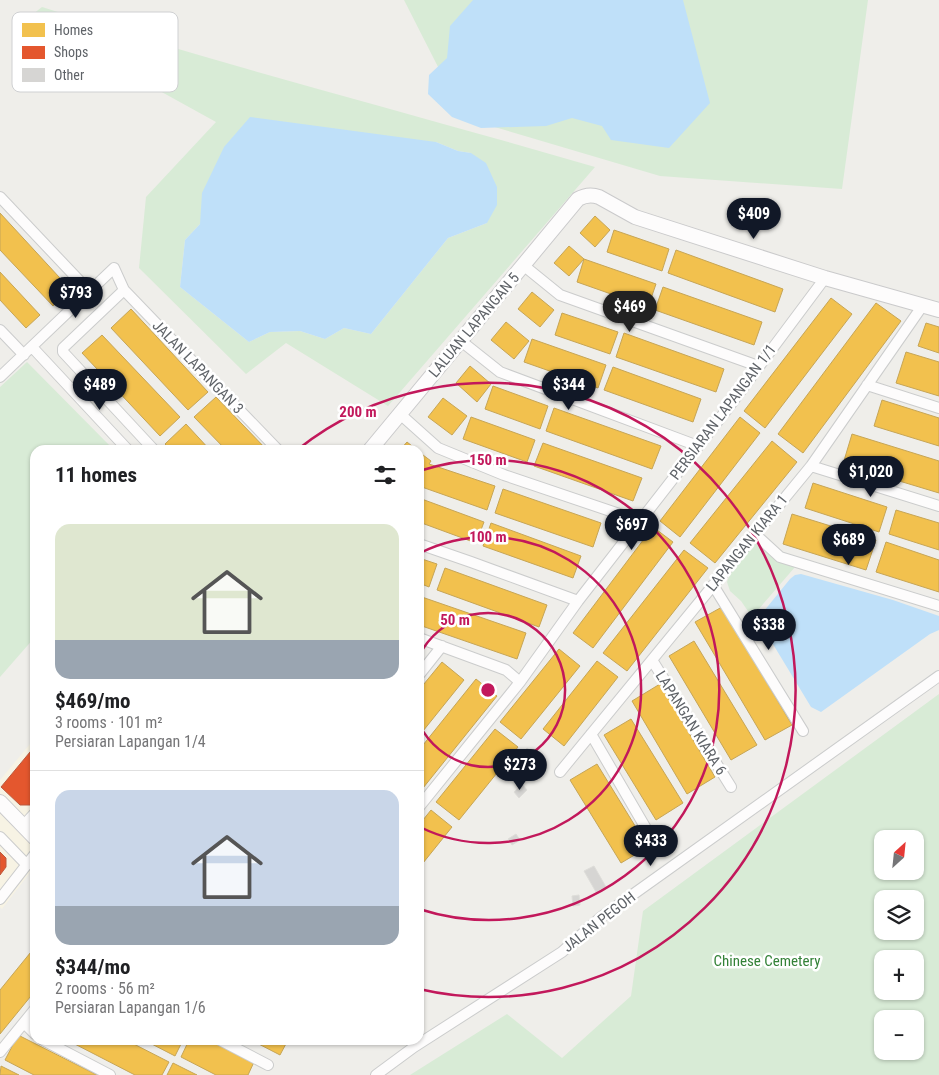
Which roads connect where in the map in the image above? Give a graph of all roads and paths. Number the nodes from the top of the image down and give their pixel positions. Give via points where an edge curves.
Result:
1 (0, 197) edge
2 (523, 265) junction
3 (825, 278) junction
4 (122, 286) junction
5 (90, 292) junction
6 (923, 305) junction
7 (939, 310) edge
8 (0, 330) edge
9 (461, 341) junction
10 (32, 347) junction
11 (24, 355) junction
12 (758, 366) junction
13 (0, 377) edge
14 (867, 385) junction
15 (939, 408) edge
16 (400, 414) junction
17 (123, 445) edge
18 (149, 445) edge
19 (273, 445) edge
20 (374, 445) edge
21 (698, 446) junction
22 (810, 466) junction
23 (939, 506) edge
24 (640, 521) junction
25 (755, 534) junction
26 (424, 546) edge
27 (713, 585) junction
28 (578, 601) junction
29 (939, 606) edge
30 (424, 640) edge
31 (442, 646) junction
32 (652, 660) junction
33 (424, 669) edge
34 (939, 676) edge
35 (520, 682) junction
36 (804, 731) dead end
37 (590, 734) junction
38 (560, 772) dead end
39 (731, 787) dead end
40 (424, 801) edge
41 (0, 802) edge
42 (30, 819) edge
43 (24, 826) junction
44 (30, 833) edge
45 (0, 837) edge
46 (654, 840) dead end
47 (30, 861) edge
48 (27, 865) junction
49 (0, 900) edge
50 (30, 1015) edge
51 (24, 1023) junction
52 (30, 1029) edge
53 (424, 1041) edge
54 (53, 1045) edge
55 (230, 1045) edge
56 (417, 1045) edge
57 (0, 1052) edge
58 (268, 1065) dead end
59 (110, 1075) edge
60 (376, 1075) edge

1 - 5 street
2 - 3 street, LALUAN LAPANGAN 5 via 578,200 584,195 593,195 635,217
2 - 9 street, LALUAN LAPANGAN 5
2 - 12 street via 560,295
3 - 6 street
3 - 12 street, PERSIARAN LAPANGAN 1/1
4 - 5 street, JALAN LAPANGAN 3 via 114,268
4 - 18 street via 63,352
4 - 19 street, JALAN LAPANGAN 3
5 - 10 street
6 - 7 street
6 - 14 street, LAPANGAN KIARA 1
8 - 11 street
9 - 16 street, LALUAN LAPANGAN 5
9 - 21 street via 500,372
10 - 11 street
10 - 17 street
11 - 13 street
12 - 21 street, PERSIARAN LAPANGAN 1/1
14 - 15 street
14 - 22 street, LAPANGAN KIARA 1
16 - 20 street, LALUAN LAPANGAN 5
16 - 24 street via 438,448 504,475
21 - 24 street, PERSIARAN LAPANGAN 1/1
22 - 23 street
22 - 25 street, LAPANGAN KIARA 1
24 - 28 street, PERSIARAN LAPANGAN 1/1
25 - 27 street, LAPANGAN KIARA 1
25 - 29 street via 780,557
26 - 28 street
27 - 32 street, LAPANGAN KIARA 1
27 - 36 street
28 - 35 street, PERSIARAN LAPANGAN 1/1
30 - 31 street
31 - 33 street
31 - 35 street via 506,670
32 - 37 street, LAPANGAN KIARA 1
32 - 39 street, LAPANGAN KIARA 6
34 - 53 street, JALAN PEGOH via 600,918 562,952
35 - 40 street, PERSIARAN LAPANGAN 1/1
37 - 38 street, LAPANGAN KIARA 1
37 - 46 street
41 - 43 street
42 - 43 street
43 - 44 street
45 - 48 street
47 - 48 street
48 - 49 street
50 - 51 street
51 - 52 street
51 - 57 street
54 - 59 street
55 - 58 street
56 - 60 street, JALAN PEGOH

